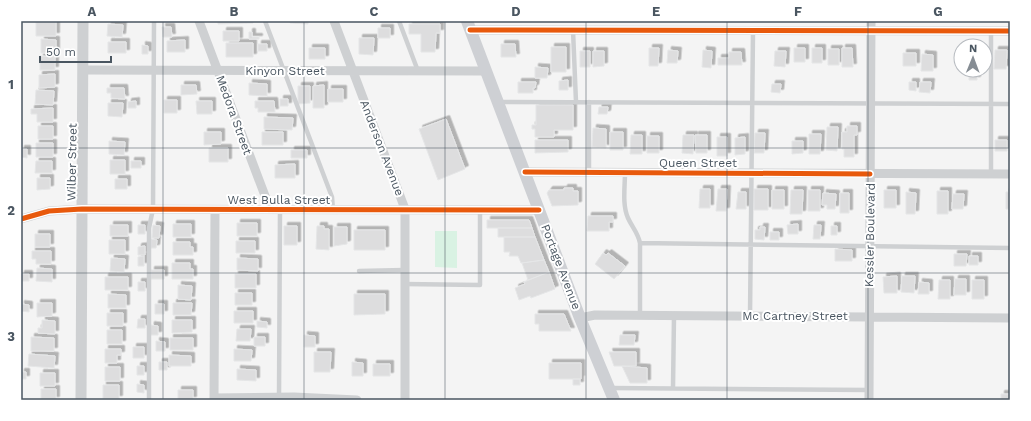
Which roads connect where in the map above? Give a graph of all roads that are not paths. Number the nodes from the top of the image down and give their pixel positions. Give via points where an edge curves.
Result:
1 (83, 21) edge
2 (154, 21) edge
3 (199, 21) edge
4 (265, 21) edge
5 (334, 21) edge
6 (398, 21) edge
7 (871, 21) edge
8 (468, 25) edge
9 (573, 30) junction
10 (752, 31) junction
11 (870, 31) junction
12 (991, 31) junction
13 (1010, 32) edge
14 (83, 70) junction
15 (154, 70) junction
16 (217, 70) junction
17 (284, 71) junction
18 (352, 71) junction
19 (418, 71) junction
20 (486, 71) junction
21 (498, 102) junction
22 (576, 102) junction
23 (589, 102) junction
24 (751, 102) junction
25 (870, 103) junction
26 (991, 104) junction
27 (1010, 104) edge
28 (525, 172) junction
29 (589, 172) junction
30 (625, 173) junction
31 (751, 173) junction
32 (870, 174) junction
33 (991, 174) junction
34 (1010, 174) edge
35 (82, 209) junction
36 (153, 209) junction
37 (405, 209) junction
38 (215, 210) junction
39 (275, 210) junction
40 (333, 210) junction
41 (480, 210) junction
42 (539, 210) junction
43 (21, 219) edge
44 (640, 243) junction
45 (750, 245) junction
46 (870, 246) junction
47 (1010, 248) edge
48 (404, 270) junction
49 (359, 271) dead end
50 (404, 284) junction
51 (640, 315) junction
52 (674, 316) junction
53 (750, 316) junction
54 (869, 316) junction
55 (580, 318) junction
56 (1010, 318) edge
57 (609, 388) junction
58 (673, 388) junction
59 (869, 390) junction
60 (279, 397) junction
61 (214, 399) edge
62 (81, 400) edge
63 (149, 400) edge
64 (358, 400) edge
65 (405, 400) edge
66 (614, 400) edge
67 (869, 400) edge

1 - 14 street, Wilber Street
2 - 15 lane
3 - 16 street, Medora Street
4 - 17 lane
5 - 18 street, Anderson Avenue
6 - 19 lane
7 - 11 street, Kessler Boulevard
8 - 9 street
8 - 20 main road, Portage Avenue
9 - 10 street
9 - 22 lane
10 - 11 street
10 - 24 lane
11 - 12 street
11 - 25 street, Kessler Boulevard
12 - 13 street
12 - 26 lane
14 - 15 street, Kinyon Street
14 - 35 street, Wilber Street
15 - 16 street, Kinyon Street
15 - 36 lane
16 - 17 street, Kinyon Street
16 - 39 street, Medora Street
17 - 18 street, Kinyon Street
17 - 40 lane via 332,197
18 - 19 street, Kinyon Street
18 - 37 street, Anderson Avenue
19 - 20 street, Kinyon Street
20 - 21 main road, Portage Avenue
21 - 22 lane
21 - 28 main road, Portage Avenue
22 - 23 lane
23 - 24 lane
23 - 29 lane
24 - 25 lane
24 - 31 lane
25 - 26 lane
25 - 32 street, Kessler Boulevard
26 - 27 lane
26 - 33 lane
28 - 29 street, Queen Street
28 - 42 main road, Portage Avenue
29 - 30 street, Queen Street
30 - 31 street, Queen Street
30 - 44 lane via 625,209 639,235
31 - 32 street, Queen Street
31 - 45 lane
32 - 33 street, Queen Street
32 - 46 street, Kessler Boulevard
33 - 34 street, Queen Street
35 - 36 street, West Bulla Street
35 - 43 street, West Bulla Street via 49,211
35 - 62 street, Wilber Street
36 - 38 street, West Bulla Street
36 - 63 lane via 150,228
37 - 40 street, West Bulla Street
37 - 41 street, West Bulla Street
37 - 48 street, Anderson Avenue
38 - 39 street, West Bulla Street
38 - 61 street
39 - 40 street, West Bulla Street
39 - 60 lane
41 - 42 street, West Bulla Street
41 - 50 lane via 480,284
42 - 55 main road, Portage Avenue
44 - 45 lane
44 - 51 lane
45 - 46 lane
45 - 53 lane
46 - 47 lane
46 - 54 street, Kessler Boulevard
48 - 49 lane
48 - 50 street, Anderson Avenue
50 - 65 street, Anderson Avenue
51 - 52 street, Mc Cartney Street
51 - 55 street, Mc Cartney Street via 595,315
52 - 53 street, Mc Cartney Street
52 - 58 lane
53 - 54 street, Mc Cartney Street
54 - 56 street, Mc Cartney Street
54 - 59 street, Kessler Boulevard
55 - 57 main road, Portage Avenue
57 - 58 lane
57 - 66 main road, Portage Avenue
58 - 59 lane
59 - 67 street, Kessler Boulevard
60 - 61 street
60 - 64 street

